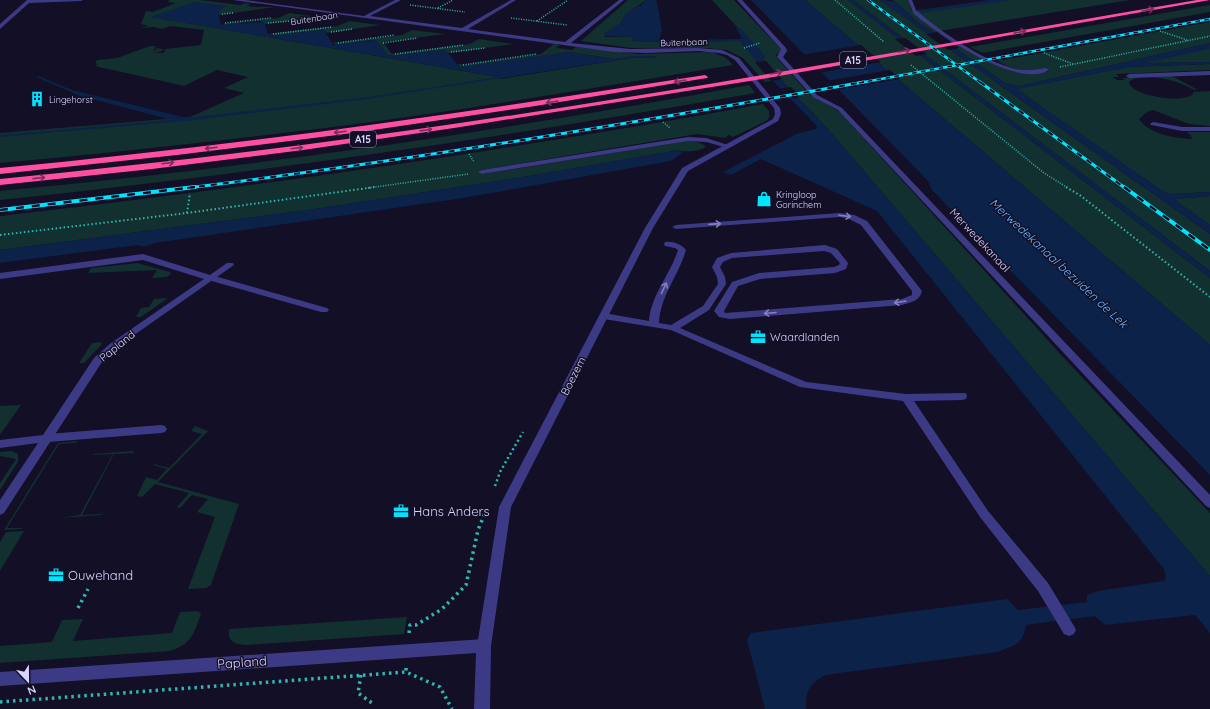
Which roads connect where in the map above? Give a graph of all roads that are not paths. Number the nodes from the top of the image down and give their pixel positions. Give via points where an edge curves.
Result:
1 (81, 0) edge
2 (235, 0) edge
3 (279, 0) edge
4 (399, 0) edge
5 (514, 0) edge
6 (622, 0) edge
7 (738, 0) edge
8 (910, 0) edge
9 (1207, 0) edge
10 (29, 1) edge
11 (268, 4) junction
12 (365, 17) junction
13 (0, 27) edge
14 (463, 30) junction
15 (957, 35) dead end
16 (934, 39) dead end
17 (566, 44) junction
18 (796, 62) dead end
19 (780, 64) dead end
20 (757, 68) dead end
21 (1046, 70) road end
22 (734, 72) dead end
23 (1210, 73) edge
24 (711, 76) dead end
25 (1129, 76) dead end
26 (777, 108) joint
27 (1153, 124) dead end
28 (1210, 129) edge
29 (728, 146) junction
30 (0, 171) edge
31 (482, 172) road end
32 (0, 182) edge
33 (676, 227) dead end
34 (668, 244) dead end
35 (230, 265) dead end
36 (0, 276) edge
37 (211, 278) junction
38 (324, 310) dead end
39 (604, 316) junction
40 (654, 324) junction
41 (674, 328) junction
42 (962, 396) dead end
43 (906, 398) junction
44 (161, 430) dead end
45 (48, 438) junction
46 (0, 444) edge
47 (1210, 503) edge
48 (0, 510) edge
49 (1069, 630) dead end
50 (484, 646) junction
51 (0, 679) edge
52 (482, 709) edge

1 - 10 street
2 - 11 street, Buitenbaan
3 - 11 street
4 - 12 street
5 - 14 street
6 - 17 street
7 - 47 street, Merwedekanaal via 784,49 780,57 813,94 840,108
8 - 21 street via 914,12 966,47 1005,67 1027,72
32 -> 9 highway, A15 via 337,143 537,113
10 - 13 street
11 - 12 street, Buitenbaan
12 - 14 street, Buitenbaan
14 - 17 street, Buitenbaan
15 - 16 highway
17 - 26 street, Buitenbaan via 633,51 726,52 737,58
18 - 19 highway
20 - 22 highway
23 - 25 street
24 -> 30 highway, A15 via 386,126
26 - 29 street, Boezem via 776,120
27 - 28 street via 1182,129
29 - 31 street via 706,140 688,139
29 - 39 street, Boezem via 684,170 649,228
33 -> 41 street via 850,216 864,223 917,291 916,296 902,302 722,315 719,311 735,284 759,276 835,270 843,267 844,263 834,250 825,248 731,256 720,260 716,268 722,284 706,308
40 -> 34 street via 653,316 659,300 682,250 678,246
35 - 37 street, Papland
36 - 37 street via 143,257
37 - 38 street
37 - 45 street, Papland via 114,345 98,360
39 - 40 street
39 - 50 street, Boezem via 505,507
40 - 41 street
41 - 43 street via 804,385
42 - 43 street
43 - 49 street via 984,514 1043,587
44 - 45 street
45 - 46 street
45 - 48 street, Papland
50 - 51 street, Papland
50 - 52 street, Boezem

